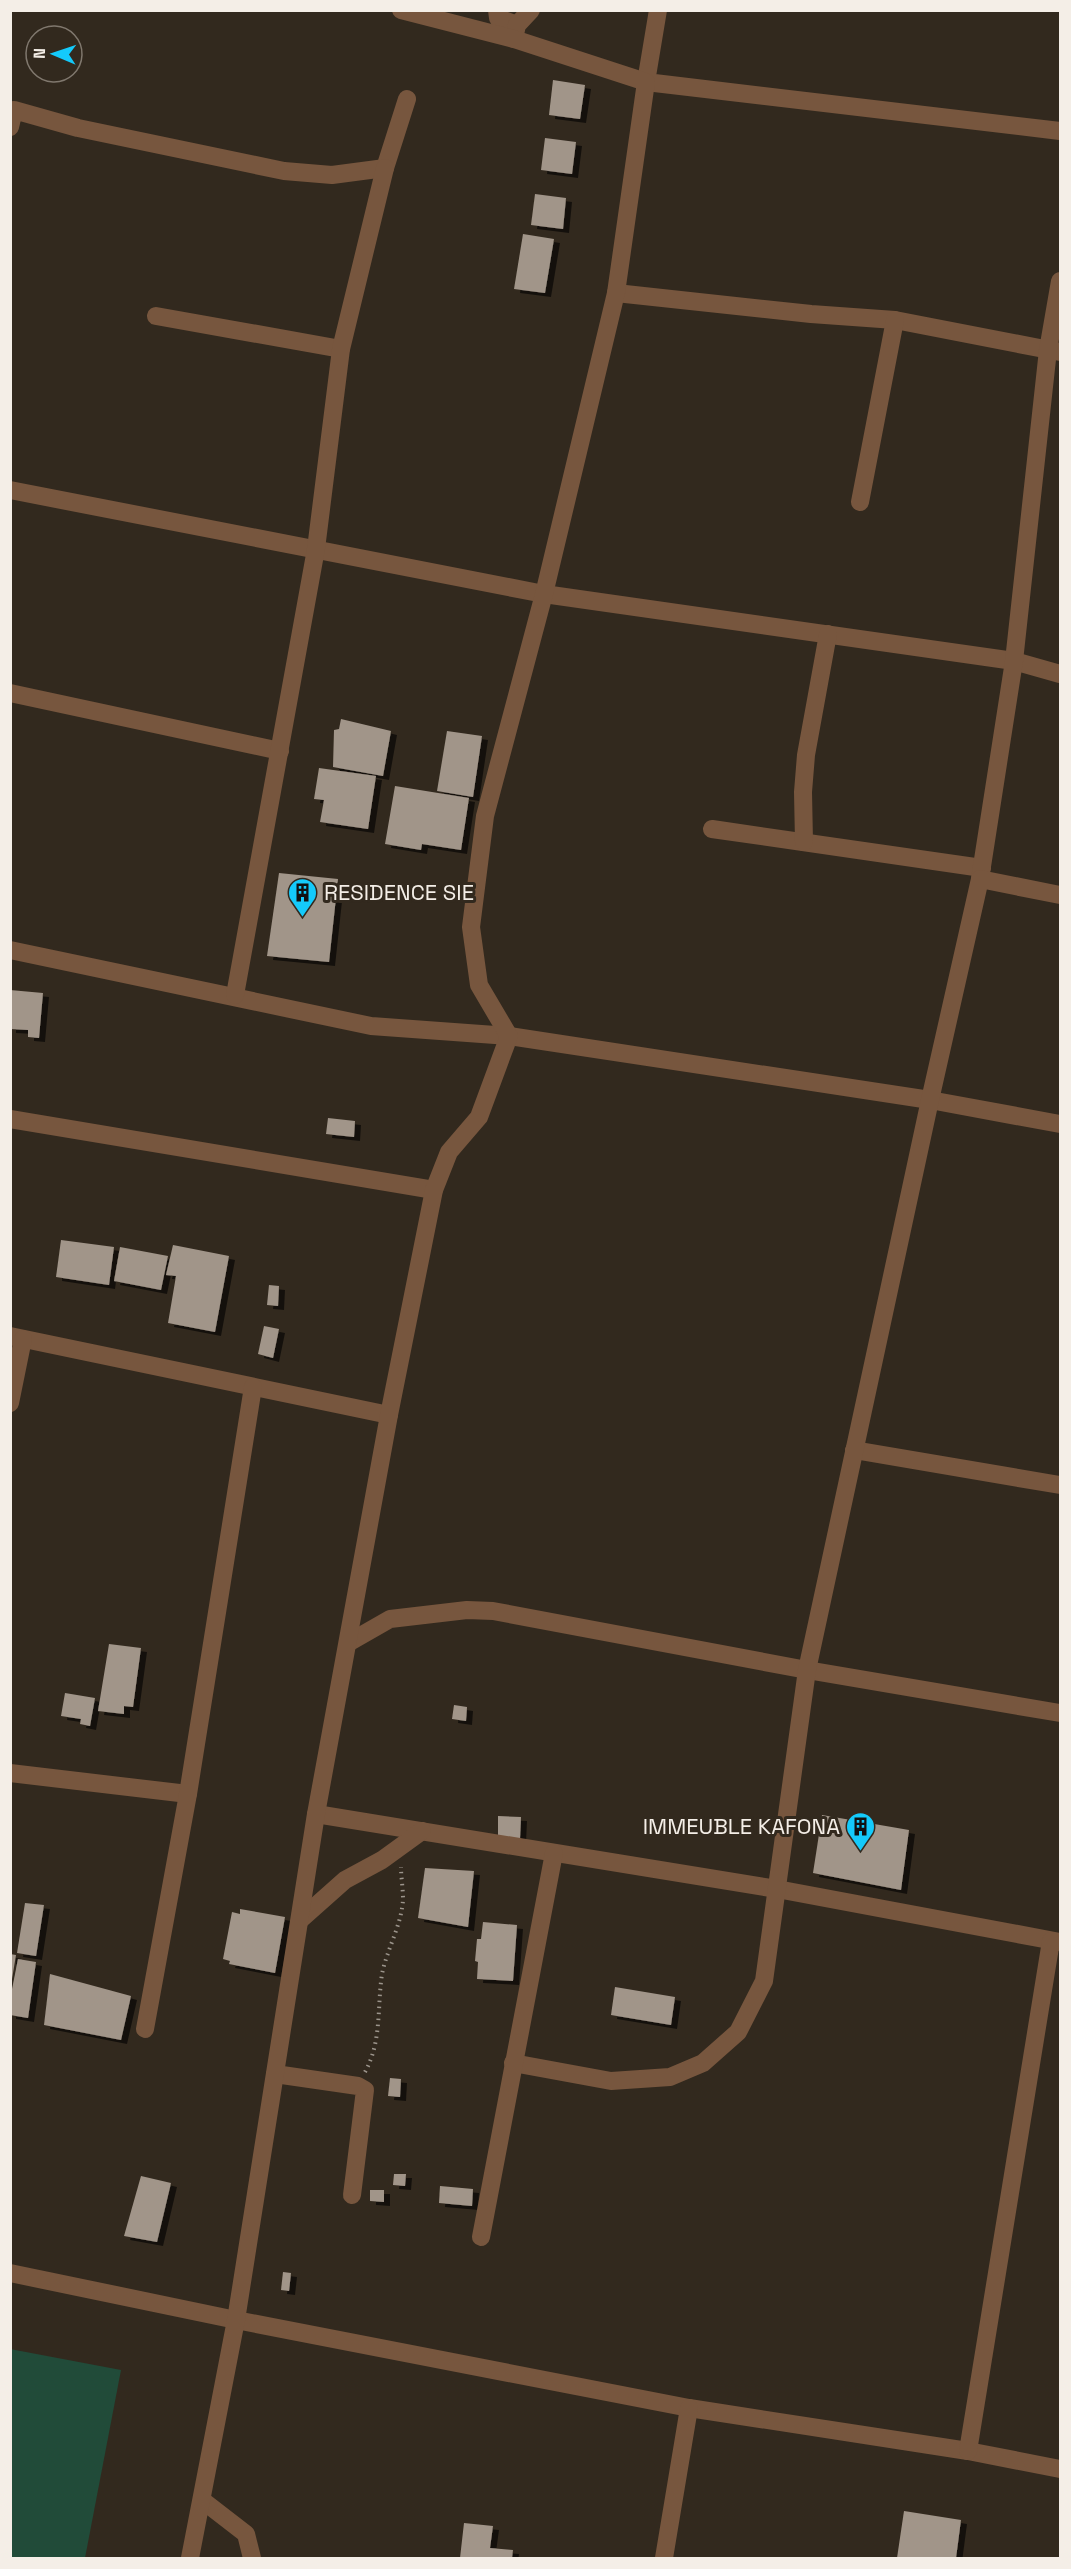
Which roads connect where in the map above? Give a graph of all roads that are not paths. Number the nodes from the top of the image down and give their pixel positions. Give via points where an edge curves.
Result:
1 (401, 10) edge
2 (497, 10) edge
3 (531, 10) edge
4 (658, 10) edge
5 (515, 32) junction
6 (646, 82) junction
7 (408, 99) dead end
8 (10, 127) edge
9 (1060, 131) edge
10 (385, 168) junction
11 (1060, 281) edge
12 (616, 293) junction
13 (156, 316) dead end
14 (895, 321) junction
15 (341, 349) junction
16 (1054, 351) edge
17 (10, 490) edge
18 (860, 502) dead end
19 (316, 549) junction
20 (544, 594) junction
21 (828, 634) junction
22 (1014, 661) junction
23 (1060, 674) edge
24 (10, 693) edge
25 (280, 751) junction
26 (712, 829) dead end
27 (804, 842) junction
28 (981, 874) junction
29 (1060, 895) edge
30 (10, 950) edge
31 (235, 996) junction
32 (509, 1036) junction
33 (930, 1100) junction
34 (10, 1119) edge
35 (1060, 1124) edge
36 (434, 1190) junction
37 (17, 1337) edge
38 (253, 1387) junction
39 (10, 1403) edge
40 (389, 1415) junction
41 (854, 1450) junction
42 (1060, 1485) edge
43 (348, 1643) junction
44 (807, 1670) junction
45 (1060, 1713) edge
46 (10, 1773) edge
47 (188, 1794) junction
48 (316, 1814) junction
49 (422, 1831) junction
50 (554, 1853) junction
51 (777, 1889) junction
52 (300, 1920) junction
53 (1056, 1941) edge
54 (145, 2029) dead end
55 (513, 2062) junction
56 (275, 2074) junction
57 (352, 2195) dead end
58 (481, 2237) dead end
59 (10, 2272) edge
60 (236, 2320) junction
61 (689, 2408) junction
62 (968, 2451) junction
63 (1060, 2469) edge
64 (202, 2500) junction
65 (190, 2559) edge
66 (252, 2559) edge
67 (664, 2559) edge

1 - 5 street
2 - 5 street via 498,18
3 - 5 street
4 - 6 street
5 - 6 street
6 - 9 street
6 - 12 street
7 - 10 street
8 - 10 street via 14,110 78,128 274,169 332,175
10 - 15 street
11 - 16 street
12 - 14 street
12 - 20 street
13 - 15 street
14 - 16 street
14 - 18 street
15 - 19 street
16 - 22 street
17 - 19 street
19 - 20 street
19 - 25 street
20 - 21 street
20 - 32 street via 485,816 471,927 479,985
21 - 22 street
21 - 27 street via 806,755 802,792
22 - 23 street
22 - 28 street
24 - 25 street
25 - 31 street
26 - 27 street
27 - 28 street
28 - 29 street
28 - 33 street
30 - 31 street
31 - 32 street via 371,1026
32 - 33 street
32 - 36 street via 479,1117 449,1152
33 - 35 street
33 - 41 street
34 - 36 street
36 - 40 street
37 - 38 street
37 - 39 street
38 - 40 street
38 - 47 street
40 - 43 street
41 - 42 street
41 - 44 street
43 - 44 street via 390,1619 467,1610 493,1611
43 - 48 street
44 - 45 street
44 - 51 street
46 - 47 street
47 - 54 street
48 - 49 street
48 - 52 street
49 - 50 street
49 - 52 street via 345,1880
50 - 51 street
50 - 55 street
51 - 53 street
51 - 55 street via 764,1981 738,2032 703,2063 670,2077 611,2081
52 - 56 street
53 - 62 street
55 - 58 street
56 - 57 street via 365,2090
56 - 60 street
59 - 60 street
60 - 61 street
60 - 64 street
61 - 62 street
61 - 67 street
62 - 63 street
64 - 65 street
64 - 66 street via 246,2534

